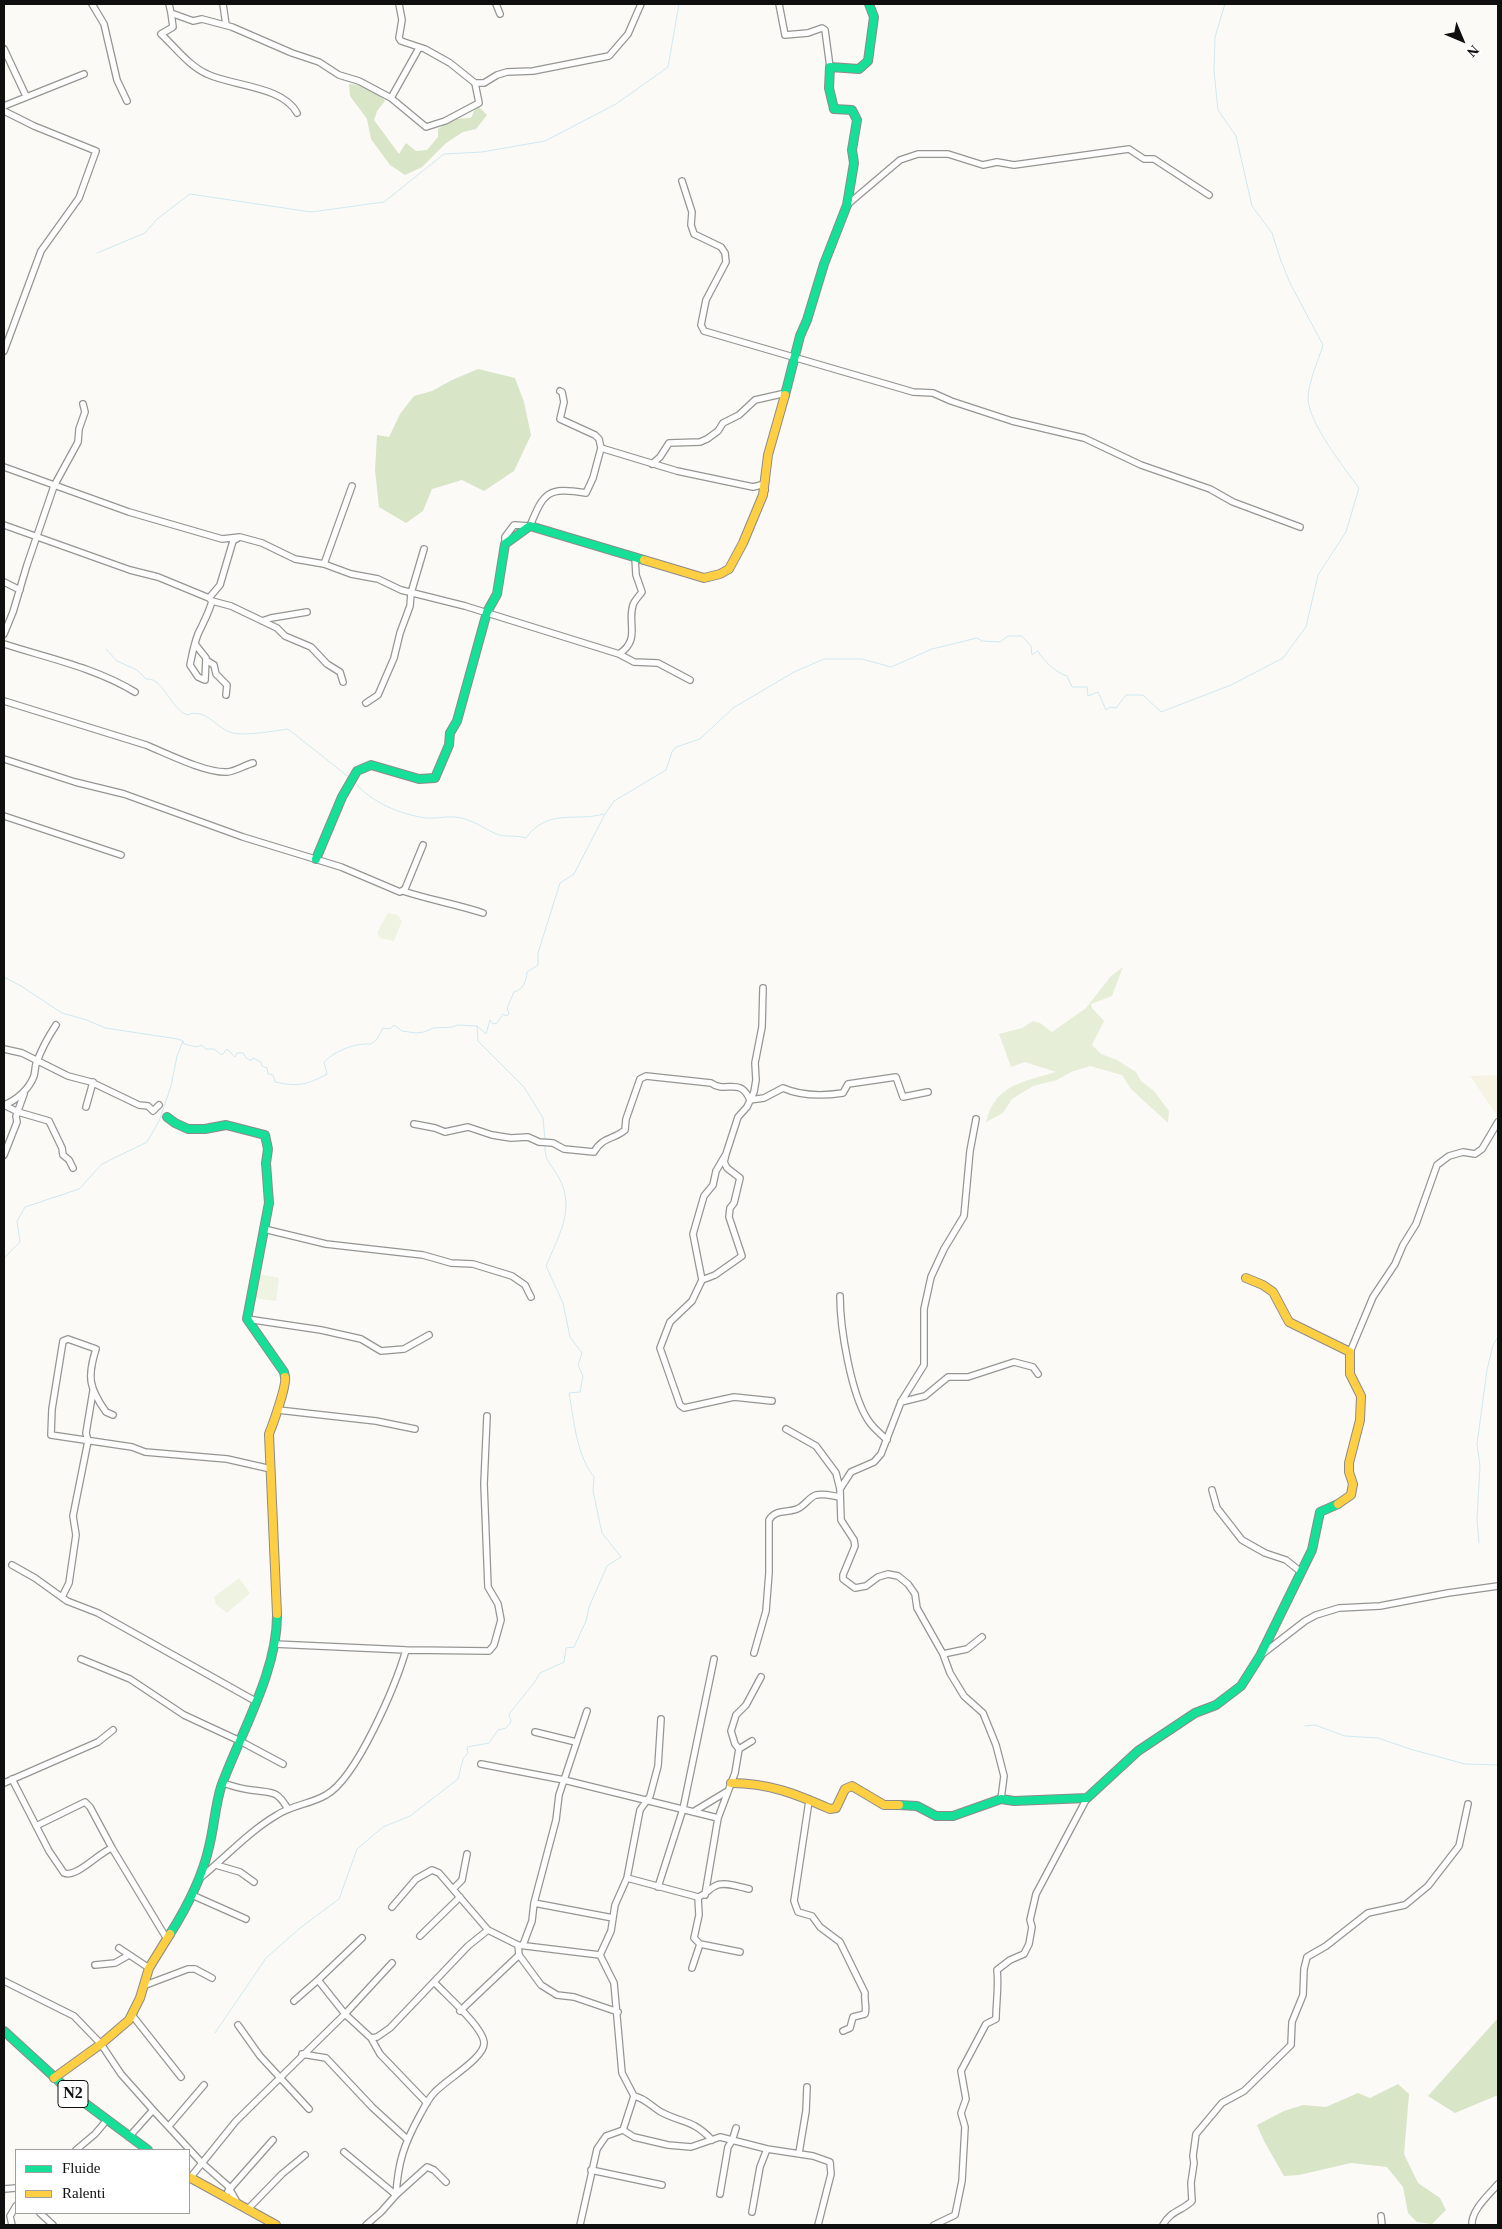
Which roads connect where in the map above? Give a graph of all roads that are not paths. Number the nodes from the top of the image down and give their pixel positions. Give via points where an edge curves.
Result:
1 (92, 4) edge
2 (169, 4) edge
3 (223, 4) edge
4 (400, 4) edge
5 (496, 4) edge
6 (641, 4) edge
7 (779, 4) edge
8 (869, 4) edge
9 (171, 13) junction
10 (500, 14) dead end
11 (226, 25) junction
12 (419, 48) junction
13 (4, 49) edge
14 (830, 67) junction
15 (84, 74) dead end
16 (475, 83) junction
17 (26, 96) junction
18 (391, 98) junction
19 (127, 101) dead end
20 (4, 106) edge
21 (4, 111) edge
22 (297, 113) dead end
23 (682, 181) dead end
24 (1209, 195) dead end
25 (847, 205) junction
26 (4, 351) edge
27 (795, 358) junction
28 (560, 391) dead end
29 (786, 393) junction
30 (83, 404) dead end
31 (601, 448) junction
32 (652, 464) junction
33 (4, 467) edge
34 (54, 486) junction
35 (352, 486) dead end
36 (765, 490) junction
37 (4, 525) edge
38 (530, 526) junction
39 (1300, 527) dead end
40 (37, 536) junction
41 (240, 537) junction
42 (424, 549) dead end
43 (635, 557) junction
44 (324, 564) junction
45 (4, 582) edge
46 (20, 590) junction
47 (411, 592) junction
48 (211, 600) junction
49 (308, 612) dead end
50 (487, 612) junction
51 (262, 621) junction
52 (4, 634) edge
53 (4, 644) edge
54 (195, 644) junction
55 (619, 654) junction
56 (206, 660) junction
57 (690, 680) dead end
58 (343, 682) dead end
59 (135, 692) dead end
60 (226, 696) dead end
61 (4, 701) edge
62 (366, 703) dead end
63 (4, 759) edge
64 (253, 763) dead end
65 (4, 816) edge
66 (423, 845) dead end
67 (121, 855) dead end
68 (316, 859) junction
69 (403, 891) junction
70 (483, 913) dead end
71 (763, 988) dead end
72 (56, 1025) dead end
73 (4, 1049) edge
74 (37, 1061) junction
75 (92, 1082) junction
76 (26, 1089) junction
77 (928, 1092) dead end
78 (750, 1100) junction
79 (4, 1105) edge
80 (159, 1105) dead end
81 (86, 1107) dead end
82 (18, 1112) junction
83 (167, 1117) dead end
84 (976, 1119) dead end
85 (1498, 1122) edge
86 (414, 1124) dead end
87 (726, 1154) junction
88 (4, 1155) edge
89 (72, 1168) dead end
90 (264, 1229) junction
91 (1246, 1278) dead end
92 (702, 1280) junction
93 (840, 1296) dead end
94 (531, 1297) dead end
95 (247, 1319) junction
96 (429, 1335) dead end
97 (1350, 1352) junction
98 (1038, 1374) dead end
99 (93, 1391) junction
100 (772, 1401) dead end
101 (901, 1402) junction
102 (278, 1410) junction
103 (113, 1415) dead end
104 (487, 1416) dead end
105 (415, 1429) dead end
106 (786, 1429) dead end
107 (887, 1440) junction
108 (88, 1441) junction
109 (271, 1469) junction
110 (840, 1489) junction
111 (1212, 1490) dead end
112 (840, 1498) junction
113 (12, 1565) dead end
114 (1301, 1572) junction
115 (1498, 1586) edge
116 (62, 1597) junction
117 (982, 1638) dead end
118 (274, 1644) junction
119 (406, 1650) junction
120 (754, 1653) dead end
121 (943, 1654) junction
122 (1260, 1656) junction
123 (81, 1659) dead end
124 (714, 1659) dead end
125 (761, 1676) dead end
126 (257, 1702) junction
127 (587, 1711) dead end
128 (661, 1719) dead end
129 (113, 1730) dead end
130 (535, 1732) dead end
131 (240, 1741) junction
132 (576, 1742) junction
133 (752, 1742) dead end
134 (739, 1749) junction
135 (283, 1764) dead end
136 (481, 1764) dead end
137 (12, 1779) junction
138 (564, 1780) junction
139 (731, 1782) junction
140 (4, 1783) edge
141 (223, 1783) junction
142 (726, 1792) junction
143 (1087, 1798) junction
144 (1001, 1799) junction
145 (647, 1801) junction
146 (809, 1801) junction
147 (1468, 1804) dead end
148 (288, 1809) junction
149 (683, 1809) junction
150 (693, 1812) junction
151 (718, 1818) junction
152 (36, 1826) junction
153 (112, 1848) junction
154 (467, 1854) dead end
155 (216, 1865) junction
156 (200, 1878) junction
157 (627, 1878) junction
158 (254, 1882) dead end
159 (658, 1888) junction
160 (749, 1889) dead end
161 (453, 1890) junction
162 (192, 1895) junction
163 (705, 1895) junction
164 (460, 1897) junction
165 (698, 1898) junction
166 (534, 1903) junction
167 (392, 1907) dead end
168 (613, 1918) junction
169 (246, 1919) dead end
170 (488, 1930) junction
171 (420, 1936) dead end
172 (362, 1938) dead end
173 (167, 1939) junction
174 (700, 1944) junction
175 (521, 1945) junction
176 (119, 1948) dead end
177 (740, 1952) dead end
178 (129, 1955) junction
179 (519, 1955) junction
180 (600, 1955) junction
181 (392, 1963) dead end
182 (95, 1965) dead end
183 (149, 1968) junction
184 (692, 1968) dead end
185 (212, 1978) dead end
186 (318, 1980) junction
187 (4, 1981) edge
188 (434, 1982) junction
189 (144, 1986) junction
190 (294, 2001) dead end
191 (460, 2010) junction
192 (618, 2012) junction
193 (345, 2014) junction
194 (132, 2015) junction
195 (238, 2025) dead end
196 (4, 2031) edge
197 (843, 2032) dead end
198 (371, 2038) junction
199 (101, 2044) junction
200 (302, 2054) junction
201 (181, 2077) dead end
202 (54, 2078) junction
203 (281, 2078) junction
204 (204, 2085) dead end
205 (807, 2087) dead end
206 (634, 2096) junction
207 (427, 2103) junction
208 (309, 2109) dead end
209 (153, 2110) junction
210 (106, 2121) junction
211 (168, 2126) junction
212 (736, 2128) dead end
213 (624, 2130) junction
214 (129, 2137) junction
215 (406, 2139) junction
216 (273, 2140) dead end
217 (712, 2140) junction
218 (732, 2140) junction
219 (82, 2145) junction
220 (77, 2149) edge
221 (86, 2149) edge
222 (147, 2149) edge
223 (189, 2149) edge
224 (767, 2149) junction
225 (190, 2150) edge
226 (344, 2152) dead end
227 (799, 2153) junction
228 (305, 2155) dead end
229 (202, 2163) junction
230 (591, 2170) junction
231 (190, 2177) edge
232 (190, 2179) edge
233 (446, 2182) dead end
234 (1498, 2184) edge
235 (662, 2185) dead end
236 (230, 2188) junction
237 (720, 2194) dead end
238 (396, 2195) junction
239 (223, 2197) junction
240 (239, 2206) junction
241 (15, 2208) edge
242 (247, 2210) junction
243 (752, 2212) dead end
244 (41, 2214) edge
245 (1381, 2216) dead end
246 (12, 2225) edge
247 (53, 2225) edge
248 (276, 2225) edge
249 (366, 2225) edge
250 (580, 2225) edge
251 (818, 2225) edge
252 (934, 2225) edge
253 (1163, 2225) edge
254 (1382, 2225) edge
255 (1472, 2225) edge

1 - 19 street via 104,24 117,80
2 - 9 street
3 - 11 street
4 - 12 street via 399,38
5 - 10 street
6 - 16 street via 628,34 609,56 533,71 507,72 484,83
7 - 14 street via 785,35 825,30
8 - 14 main road via 874,17 868,61 859,69
9 - 11 street via 193,21 202,19
9 - 22 street via 173,27 161,34 194,67 208,75 260,89 282,99
11 - 18 street via 319,62 339,75 359,81
12 - 16 street via 450,63
12 - 18 street
13 - 17 street
14 - 25 main road via 828,81 834,109 852,110 856,120 852,150 854,163
15 - 17 street
16 - 18 street via 479,103 426,127
17 - 20 street
21 - 26 street via 96,152 79,198 41,251
23 - 27 street via 692,212 694,234 721,247 725,253 726,262 706,300 701,325 704,331
24 - 25 street via 1154,160 1144,159 1129,150 1014,165 997,162 983,165 948,154 918,154 900,160
25 - 27 main road via 824,264
27 - 29 main road
27 - 39 street via 913,392 933,393 1012,421 1084,438 1142,465
28 - 31 street via 564,402 560,419 594,435 599,439
29 - 32 street via 755,400 700,442 669,443
29 - 36 main road via 764,471
30 - 34 street via 85,412 78,442
31 - 32 street
31 - 38 street via 586,493 550,492 540,502
32 - 36 street via 753,487 762,485
33 - 34 street
34 - 40 street
34 - 41 street via 222,539
35 - 44 street
36 - 43 main road via 729,568 718,575 704,578
37 - 40 street
38 - 43 main road
38 - 50 main road via 504,544 497,594
40 - 46 street
40 - 48 street via 158,577
41 - 44 street via 262,543 295,559
41 - 48 street via 233,541 220,585
42 - 47 street
43 - 55 street via 636,575 642,592 633,604 632,638
44 - 47 street
45 - 46 street
46 - 52 street
47 - 50 street
47 - 62 street via 410,606 394,658 378,695
48 - 51 street
48 - 54 street
49 - 51 street
50 - 55 street
50 - 68 main road via 450,733 450,745 435,778 420,779 371,765 357,771 342,797
51 - 58 street via 295,642 311,647 326,664 340,672
53 - 59 street via 104,677
54 - 56 street
54 - 56 street via 191,669 205,680
55 - 57 street via 634,662 658,663
56 - 60 street via 214,665 216,674 227,685
61 - 64 street via 146,745 168,756 214,770 229,772
63 - 68 street via 63,779 124,794 243,837
65 - 67 street
66 - 69 street
68 - 69 street
69 - 70 street
71 - 78 street via 756,1080
72 - 74 street
73 - 74 street
74 - 75 street via 68,1076
74 - 76 street
75 - 80 street via 153,1111
75 - 81 street
76 - 79 street via 16,1101
76 - 82 street
77 - 78 street via 903,1097 896,1077 848,1084 843,1092 826,1095 783,1088 764,1098
78 - 86 street via 746,1091 738,1086 716,1087 711,1083 646,1076 640,1079 625,1130 609,1137 594,1152 564,1148 528,1137 492,1135 468,1127 445,1132
78 - 87 street via 738,1117
79 - 82 street
82 - 88 street
82 - 89 street via 49,1121
83 - 90 main road via 172,1123 188,1129 222,1125 264,1135 268,1148 269,1203
84 - 101 street via 964,1216 931,1277 924,1308 924,1365
85 - 97 street via 1482,1149 1475,1154 1463,1152 1437,1165 1416,1224 1373,1297
87 - 92 street via 716,1171 713,1185 704,1196 693,1234
87 - 92 street via 724,1162 740,1178 729,1217 742,1256
90 - 94 street via 326,1244 473,1264 512,1276 525,1285
90 - 95 main road
91 - 97 main road via 1273,1292 1289,1322
92 - 100 street via 692,1301 670,1322 661,1342 660,1348 680,1405 684,1408 734,1397
93 - 107 street via 845,1344 858,1399 868,1421
95 - 96 street via 361,1339 381,1351 404,1349
95 - 102 main road via 284,1372 286,1380
97 - 114 main road via 1350,1374 1361,1396 1360,1420 1349,1463 1351,1495 1338,1505 1320,1512 1312,1550
98 - 101 street via 1033,1367 1014,1362 968,1377 948,1377 926,1396
99 - 103 street via 106,1412
99 - 108 street via 86,1433
99 - 108 street via 90,1373 96,1349 68,1339 63,1341 51,1435
101 - 107 street
102 - 105 street via 376,1421
102 - 109 main road via 269,1434
104 - 119 street via 484,1484 488,1587 498,1604 501,1620 494,1645 489,1651
106 - 110 street via 825,1455 836,1473
107 - 110 street via 874,1462 851,1472
108 - 109 street via 145,1452 227,1459
108 - 116 street via 73,1516 76,1535 69,1584
109 - 118 main road via 277,1604
110 - 112 street
111 - 114 street via 1217,1508 1242,1540 1286,1560
112 - 120 street via 824,1494 814,1496 795,1510 782,1511 769,1520 766,1611
112 - 121 street via 841,1520 855,1546 844,1579 855,1588 888,1574 898,1576 915,1594 917,1608
113 - 116 street
114 - 122 main road
115 - 122 street via 1380,1606 1339,1608 1305,1621
116 - 126 street via 98,1613
117 - 121 street via 967,1649
118 - 119 street
118 - 126 main road
119 - 148 street via 398,1680 351,1768 327,1795
121 - 144 street via 964,1696 983,1713 996,1745 1004,1776
122 - 143 main road via 1241,1686 1216,1705 1195,1713 1138,1751
123 - 131 street via 130,1679 184,1715
124 - 149 street
125 - 134 street via 736,1715 731,1730 734,1744
126 - 131 main road
127 - 132 street
128 - 145 street via 658,1766
129 - 137 street via 98,1742
130 - 132 street
131 - 135 street
131 - 141 main road
132 - 138 street
133 - 134 street
134 - 139 street
136 - 138 street
137 - 140 street
137 - 152 street
138 - 145 street
138 - 166 street
139 - 142 street
139 - 146 main road via 789,1791
141 - 148 street via 271,1791 281,1796
141 - 156 main road
142 - 150 street
142 - 151 street
143 - 144 main road
143 - 252 street via 1036,1894 1029,1944 1024,1954 997,1970 996,2019 986,2024 961,2071 966,2099 961,2114 966,2127 962,2181 955,2215
144 - 146 main road via 953,1816 936,1816 917,1806 884,1805 852,1786 845,1789 836,1808
145 - 149 street
145 - 157 street via 640,1810
146 - 197 street via 794,1901 798,1912 812,1916 820,1928 840,1942 865,1993 865,2014 853,2017 850,2028
147 - 253 street via 1459,1846 1428,1886 1405,1905 1368,1913 1307,1958 1304,1995 1292,2022 1291,2045 1244,2091 1222,2103 1196,2134 1192,2201 1184,2209 1173,2212
148 - 155 street via 246,1836
149 - 150 street
149 - 159 street
150 - 151 street
151 - 163 street
152 - 153 street via 85,1802
152 - 153 street via 64,1873 84,1867 100,1853
153 - 173 street
154 - 161 street via 462,1880
155 - 156 street
155 - 158 street via 240,1872
156 - 162 main road
157 - 159 street
157 - 168 street
159 - 165 street
160 - 163 street via 722,1883
161 - 164 street
161 - 167 street via 439,1873 432,1870 416,1879
162 - 169 street
162 - 173 main road
163 - 165 street
164 - 170 street
164 - 171 street
165 - 174 street via 699,1915 694,1938
166 - 168 street
166 - 175 street via 532,1921
168 - 180 street via 608,1940
170 - 175 street
170 - 188 street
172 - 186 street
173 - 183 main road
174 - 177 street
174 - 184 street
175 - 179 street
175 - 180 street
176 - 178 street
178 - 182 street via 115,1963
178 - 183 street
179 - 191 street
179 - 192 street via 541,1985 557,1995 574,1997
180 - 192 street via 614,1983
181 - 193 street
183 - 189 main road
185 - 189 street via 188,1969
186 - 190 street
186 - 193 street
187 - 199 street via 74,2016
188 - 191 street
188 - 198 street via 390,2028 378,2038
189 - 194 main road
191 - 207 street via 480,2030 485,2043 472,2061 433,2093
192 - 206 street via 622,2073
193 - 198 street
193 - 200 street
194 - 199 main road
194 - 201 street
195 - 203 street
196 - 202 main road, N2
198 - 207 street via 380,2054
199 - 202 main road
199 - 209 street via 121,2074
200 - 203 street
200 - 215 street via 326,2058
202 - 210 main road, N2
203 - 208 street
203 - 229 street via 236,2121
204 - 211 street
205 - 227 street
206 - 213 street
206 - 217 street via 664,2113 690,2121
207 - 215 street
209 - 211 street
209 - 214 street
210 - 214 main road, N2
210 - 219 street
211 - 223 street
212 - 218 street
213 - 217 street via 634,2137 676,2146 690,2147
213 - 230 street via 606,2136 597,2149
214 - 222 main road, N2
215 - 238 street via 400,2158
216 - 236 street
217 - 218 street via 720,2137
218 - 224 street
218 - 237 street
219 - 220 street
219 - 221 street
224 - 227 street
224 - 243 street via 760,2167
225 - 229 street
226 - 238 street
227 - 251 street via 830,2162 831,2174
228 - 242 street
229 - 231 street
229 - 236 street
230 - 235 street
230 - 250 street
232 - 239 main road
233 - 238 street via 427,2167
234 - 255 street via 1475,2213
236 - 239 street
236 - 240 street
238 - 249 street
239 - 240 main road
240 - 242 main road
241 - 246 street via 10,2216
242 - 248 main road
244 - 247 street
245 - 254 street

